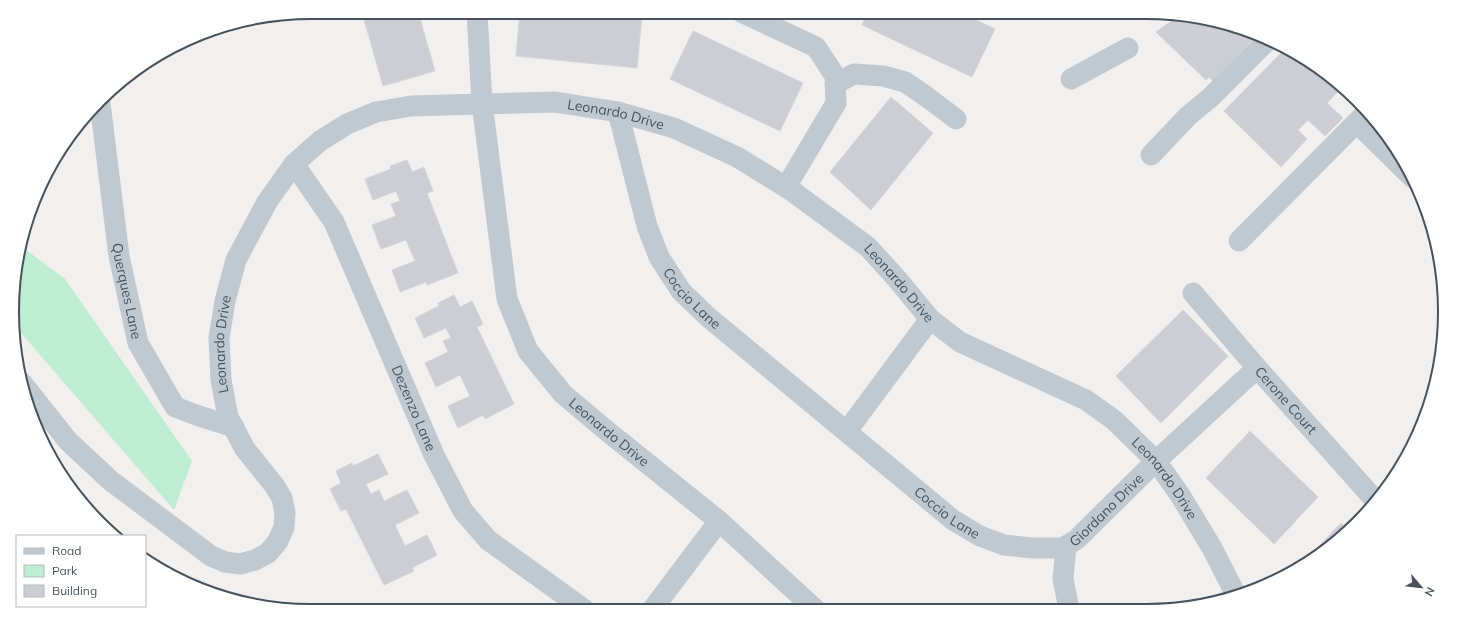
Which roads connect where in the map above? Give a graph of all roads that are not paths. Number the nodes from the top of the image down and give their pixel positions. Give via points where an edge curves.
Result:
1 (476, 19) edge
2 (756, 19) edge
3 (1264, 44) edge
4 (1128, 48) dead end
5 (1071, 79) dead end
6 (835, 84) junction
7 (482, 103) junction
8 (101, 110) edge
9 (618, 112) junction
10 (1362, 118) edge
11 (956, 119) dead end
12 (1391, 152) edge
13 (1151, 155) dead end
14 (294, 164) junction
15 (786, 187) junction
16 (1239, 241) dead end
17 (1193, 293) dead end
18 (930, 319) junction
19 (1257, 368) junction
20 (31, 394) edge
21 (234, 427) junction
22 (847, 432) junction
23 (1156, 461) junction
24 (1372, 497) edge
25 (719, 521) junction
26 (1066, 546) junction
27 (1233, 590) edge
28 (577, 604) edge
29 (657, 604) edge
30 (809, 604) edge
31 (1069, 604) edge

1 - 7 street
2 - 6 street via 816,47 835,76
3 - 13 street
4 - 5 street
6 - 11 street via 854,74 883,76 905,82
6 - 15 street via 836,103
7 - 9 street, Leonardo Drive via 555,102
7 - 14 street, Leonardo Drive via 411,106 376,112 347,124 320,141
7 - 25 street, Leonardo Drive via 507,299 528,351 564,394
8 - 21 street, Querques Lane via 119,256 138,343 175,407
9 - 15 street, Leonardo Drive via 674,128 737,157
9 - 22 street, Coccio Lane via 647,226 659,257 681,291 708,317
10 - 12 street
10 - 16 street
14 - 21 street, Leonardo Drive via 267,202 236,260 225,301 219,338 221,380 228,417
14 - 28 street, Dezenzo Lane via 334,222 434,455 462,511 488,540
15 - 18 street, Leonardo Drive via 868,247
17 - 19 street
18 - 22 street
18 - 23 street, Leonardo Drive via 960,342 1086,400 1114,420
19 - 23 street, Cerone Court
19 - 24 street, Cerone Court
20 - 21 street, Leonardo Drive via 68,441 111,481 211,556 225,562 240,564 268,553 284,528 285,513 282,498 245,449
22 - 26 street, Coccio Lane via 953,520 980,536 1004,545 1032,548
23 - 26 street, Giordano Drive via 1077,539
23 - 27 street, Leonardo Drive via 1212,548
25 - 29 street
25 - 30 street, Leonardo Drive
26 - 31 street, Giordano Drive via 1063,579

